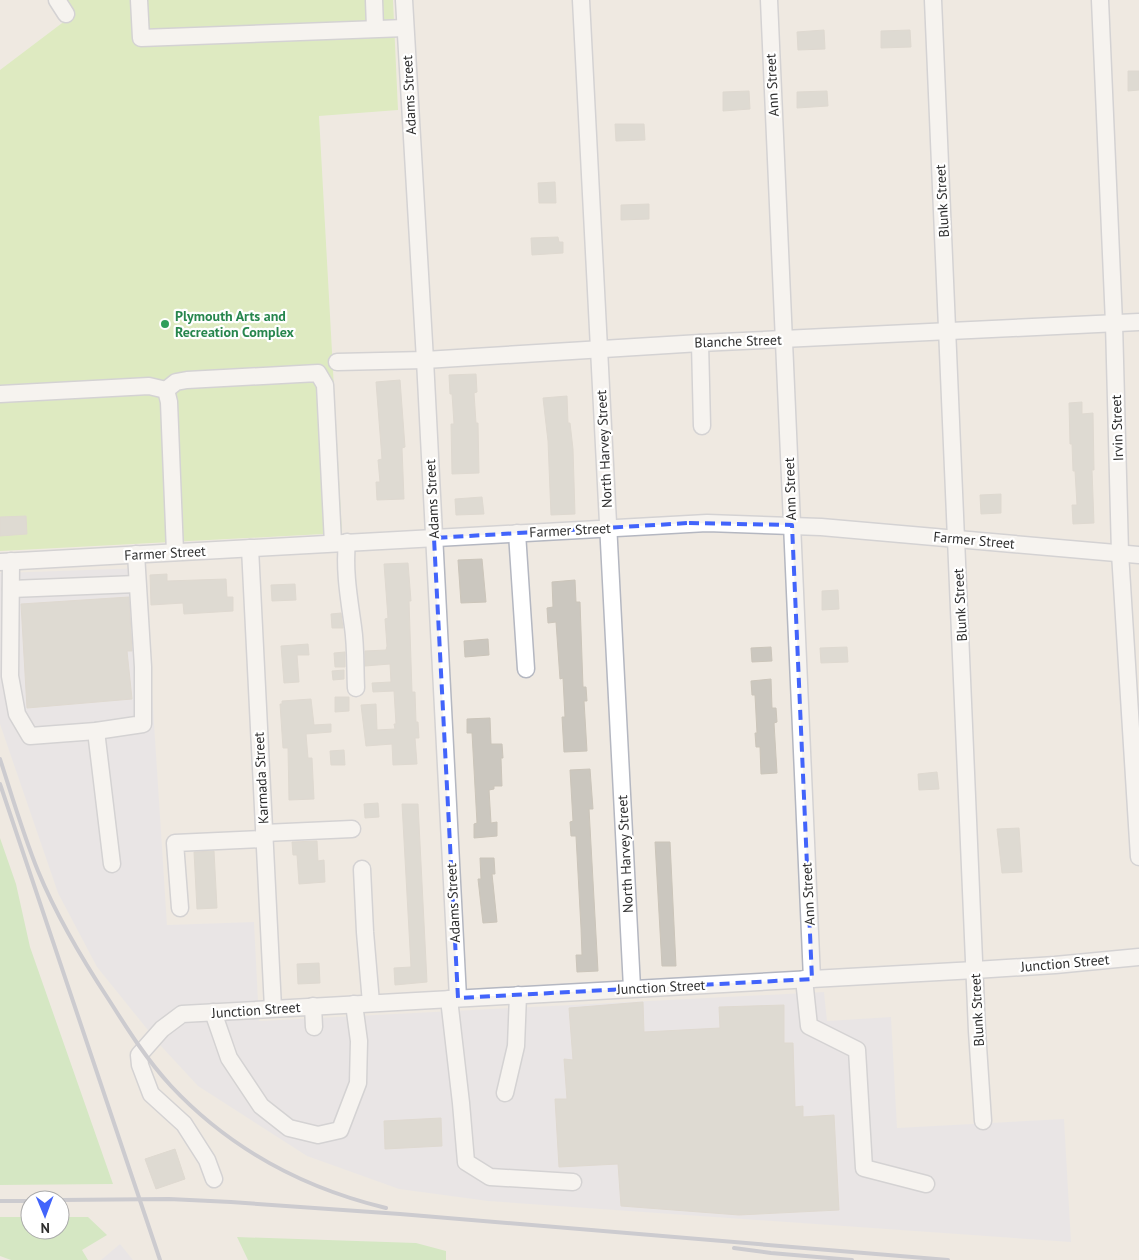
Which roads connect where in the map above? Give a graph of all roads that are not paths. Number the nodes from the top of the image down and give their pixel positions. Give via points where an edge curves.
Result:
1 (140, 0) edge
2 (374, 0) edge
3 (404, 0) edge
4 (581, 0) edge
5 (769, 0) edge
6 (933, 0) edge
7 (1100, 0) edge
8 (375, 28) junction
9 (405, 28) junction
10 (1139, 322) edge
11 (1114, 323) junction
12 (947, 332) junction
13 (784, 339) junction
14 (700, 343) junction
15 (598, 349) junction
16 (425, 360) junction
17 (337, 362) dead end
18 (166, 390) junction
19 (0, 394) edge
20 (702, 426) dead end
21 (792, 525) junction
22 (608, 528) junction
23 (517, 533) junction
24 (434, 538) junction
25 (957, 539) junction
26 (340, 543) junction
27 (250, 548) junction
28 (175, 552) junction
29 (1120, 553) junction
30 (136, 554) junction
31 (1139, 555) edge
32 (6, 562) edge
33 (137, 584) junction
34 (11, 589) junction
35 (526, 668) dead end
36 (356, 688) dead end
37 (96, 731) junction
38 (352, 829) dead end
39 (264, 836) junction
40 (1139, 856) edge
41 (112, 864) dead end
42 (362, 869) dead end
43 (180, 908) dead end
44 (1139, 957) edge
45 (975, 970) junction
46 (808, 979) junction
47 (632, 988) junction
48 (518, 995) junction
49 (453, 998) junction
50 (371, 1003) junction
51 (354, 1004) junction
52 (313, 1006) junction
53 (273, 1008) junction
54 (213, 1012) junction
55 (314, 1027) dead end
56 (505, 1093) dead end
57 (983, 1121) dead end
58 (214, 1179) dead end
59 (573, 1182) dead end
60 (926, 1184) dead end

1 - 8 street via 141,38
2 - 8 street
3 - 9 street, Adams Street
4 - 15 street, North Harvey Street
5 - 13 street, Ann Street
6 - 12 street, Blunk Street
7 - 11 street, Irvin Street
8 - 9 street
9 - 16 street, Adams Street
10 - 11 street, Blanche Street
11 - 12 street, Blanche Street
11 - 29 street, Irvin Street
12 - 13 street, Blanche Street
12 - 25 street, Blunk Street
13 - 14 street, Blanche Street
13 - 21 street, Ann Street
14 - 15 street, Blanche Street
14 - 20 street
15 - 16 street, Blanche Street
15 - 22 street, North Harvey Street
16 - 17 street, Blanche Street
16 - 24 street, Adams Street
18 - 19 street via 149,386
18 - 26 street via 176,382 187,380 318,373 325,385
18 - 28 street
21 - 22 street, Farmer Street via 708,522
21 - 25 street, Farmer Street
21 - 46 street, Ann Street
22 - 23 street, Farmer Street
22 - 47 street, North Harvey Street
23 - 24 street, Farmer Street
23 - 35 street
24 - 26 street, Farmer Street
24 - 49 street, Adams Street
25 - 29 street, Farmer Street
25 - 45 street, Blunk Street
26 - 27 street, Farmer Street
26 - 36 street via 354,628
27 - 28 street, Farmer Street
27 - 39 street, Karmada Street
28 - 30 street, Farmer Street
29 - 31 street, Farmer Street
29 - 40 street, Irvin Street
30 - 32 street, Farmer Street
30 - 33 street
32 - 34 street
33 - 34 street
33 - 37 street via 143,724
34 - 37 street via 10,676 17,714 30,736
37 - 41 street
38 - 39 street
39 - 43 street via 175,843
39 - 53 street, Karmada Street
42 - 50 street
44 - 45 street, Junction Street
45 - 46 street, Junction Street
45 - 57 street, Blunk Street
46 - 47 street, Junction Street
46 - 60 street, Ann Street via 810,1026 857,1050 864,1168
47 - 48 street, Junction Street
48 - 49 street, Junction Street
48 - 56 street via 516,1046
49 - 50 street, Junction Street
49 - 59 street, Adams Street via 466,1162 490,1177
50 - 51 street, Junction Street
51 - 52 street, Junction Street
51 - 54 street via 359,1041 358,1083 340,1130 318,1135 289,1128 261,1106 229,1058
52 - 53 street, Junction Street
52 - 55 street
53 - 54 street, Junction Street
54 - 58 street, Junction Street via 182,1014 162,1029 139,1055 151,1094 184,1124 207,1160

